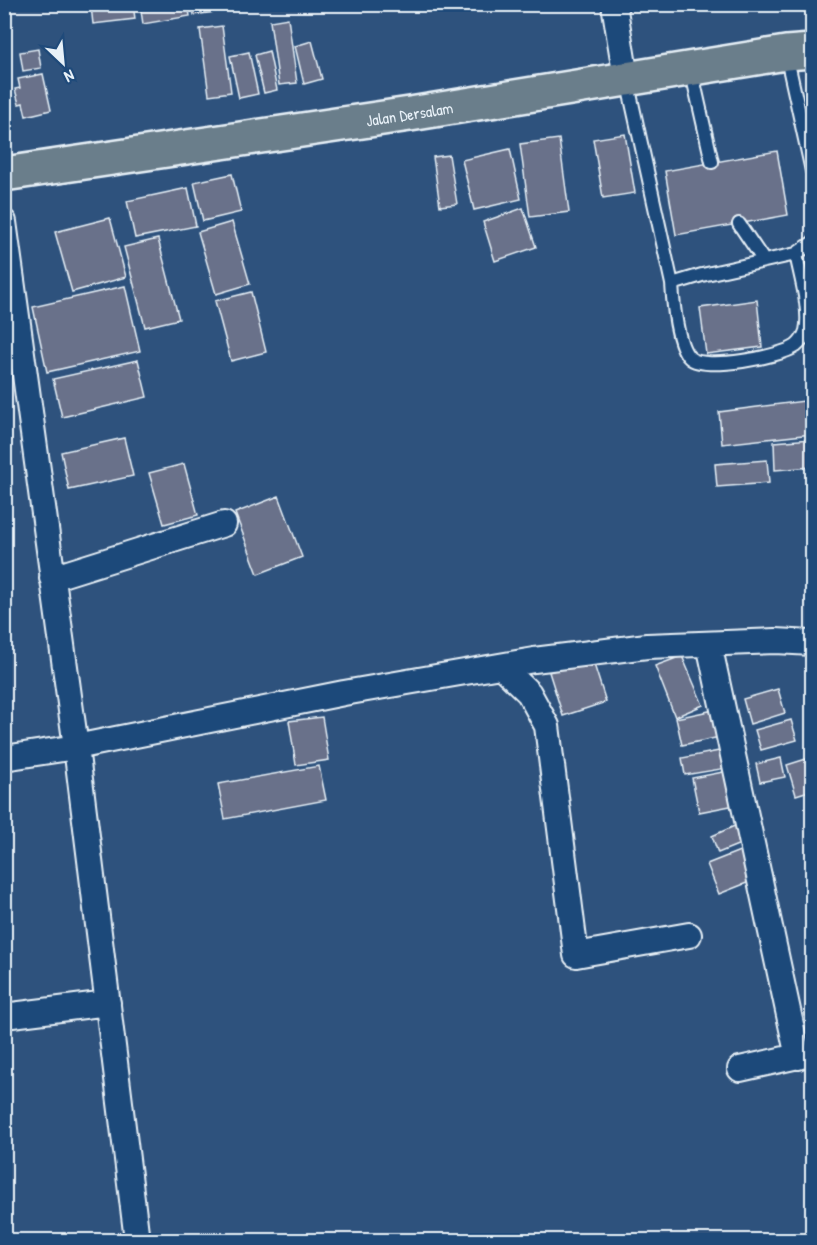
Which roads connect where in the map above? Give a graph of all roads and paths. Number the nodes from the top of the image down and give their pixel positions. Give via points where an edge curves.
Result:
1 (614, 4) edge
2 (799, 52) edge
3 (690, 68) junction
4 (626, 78) junction
5 (712, 162) dead end
6 (813, 171) edge
7 (4, 174) edge
8 (4, 222) edge
9 (739, 224) dead end
10 (813, 243) edge
11 (796, 254) junction
12 (764, 261) junction
13 (672, 284) junction
14 (224, 524) dead end
15 (52, 578) junction
16 (813, 643) edge
17 (710, 644) junction
18 (501, 666) junction
19 (76, 747) junction
20 (4, 758) edge
21 (689, 935) dead end
22 (108, 1003) junction
23 (4, 1016) edge
24 (740, 1070) dead end
25 (137, 1240) edge

1 - 4 street
2 - 3 main road, Jalan Dersalam
2 - 6 lane
3 - 4 main road, Jalan Dersalam
3 - 5 lane
4 - 7 main road, Jalan Dersalam
4 - 13 lane
8 - 15 street
9 - 12 lane
10 - 11 lane
11 - 12 lane
11 - 13 lane via 807,313 806,332 797,345 753,360 708,363 689,358 682,349
12 - 13 lane
14 - 15 street
15 - 19 street
16 - 17 street
17 - 18 street via 647,646
17 - 24 street via 798,1056
18 - 19 street
18 - 21 street via 529,693 547,726 576,955
19 - 20 street
19 - 22 street
22 - 23 street
22 - 25 street

